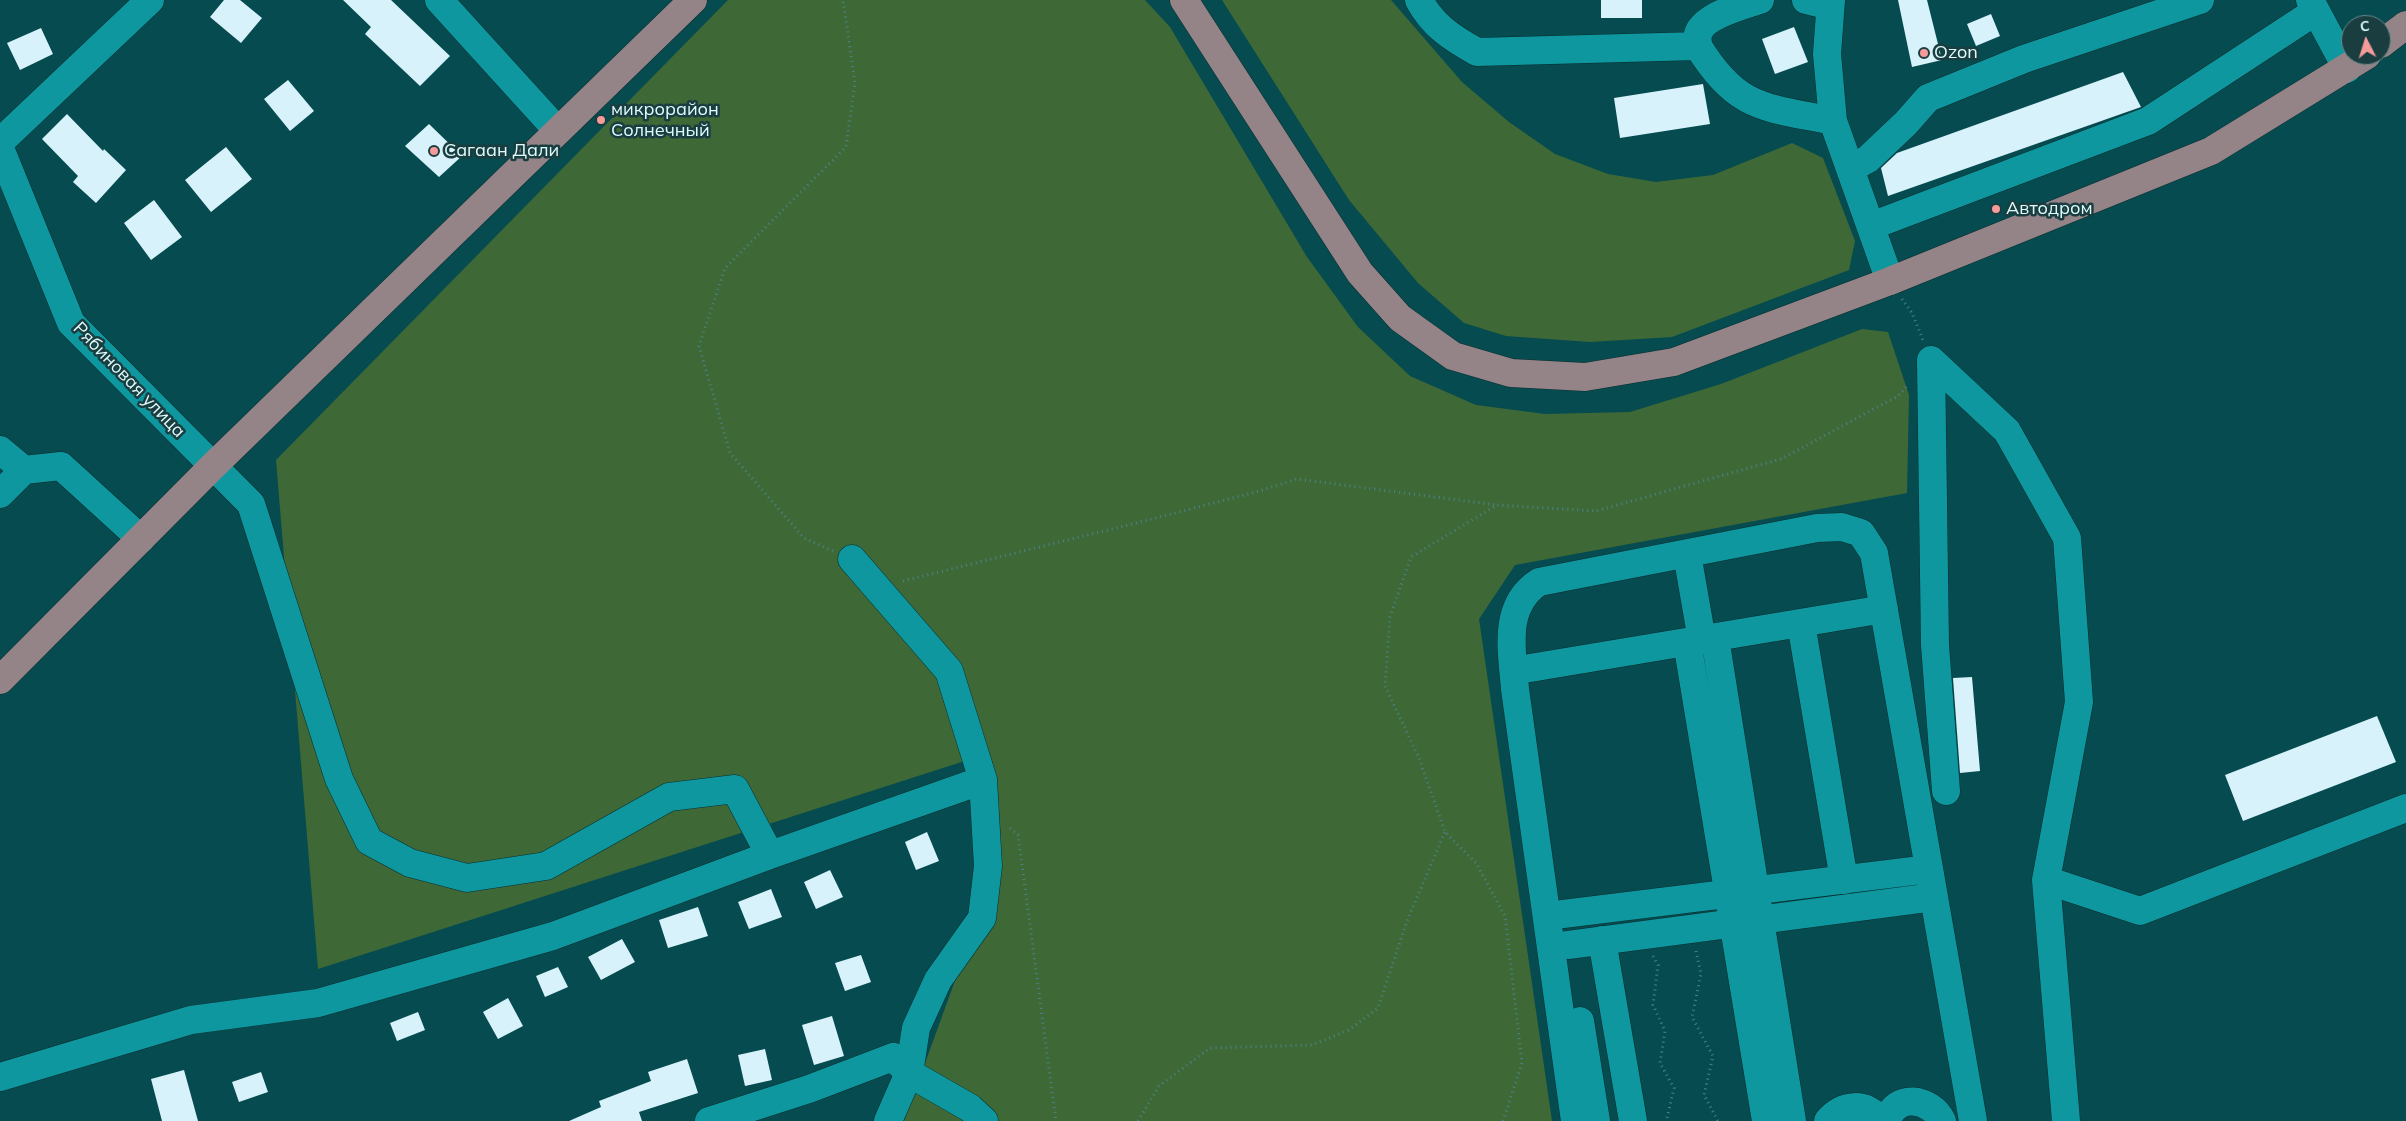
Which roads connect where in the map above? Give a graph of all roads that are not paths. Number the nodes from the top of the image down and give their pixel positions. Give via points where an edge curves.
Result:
1 (150, 0) edge
2 (439, 0) edge
3 (693, 0) edge
4 (1184, 0) edge
5 (1419, 0) edge
6 (1760, 0) edge
7 (2199, 0) edge
8 (1822, 2) edge
9 (2313, 6) edge
10 (2406, 25) edge
11 (2391, 36) edge
12 (2341, 42) edge
13 (1698, 46) junction
14 (2352, 65) edge
15 (1833, 121) junction
16 (558, 131) junction
17 (0, 142) edge
18 (0, 148) edge
19 (1850, 169) junction
20 (1871, 226) junction
21 (1890, 280) junction
22 (0, 450) edge
23 (213, 466) junction
24 (24, 470) junction
25 (0, 494) edge
26 (141, 539) junction
27 (1687, 554) junction
28 (852, 559) road end
29 (1566, 577) junction
30 (1884, 609) junction
31 (1801, 623) junction
32 (1702, 640) junction
33 (1524, 670) junction
34 (0, 680) edge
35 (983, 780) junction
36 (1946, 791) dead end
37 (2406, 808) edge
38 (770, 855) junction
39 (1929, 869) junction
40 (1844, 880) junction
41 (2046, 880) junction
42 (1756, 891) junction
43 (1729, 894) junction
44 (1934, 897) junction
45 (1563, 914) junction
46 (1747, 922) junction
47 (1602, 940) junction
48 (1568, 945) junction
49 (909, 1073) junction
50 (0, 1076) edge
51 (709, 1121) edge
52 (888, 1121) edge
53 (984, 1121) edge
54 (1575, 1121) edge
55 (1596, 1121) edge
56 (1633, 1121) edge
57 (1766, 1121) edge
58 (1792, 1121) edge
59 (1828, 1121) edge
60 (1880, 1121) edge
61 (1887, 1121) edge
62 (1942, 1121) edge
63 (1974, 1121) edge
64 (2066, 1121) edge

1 - 17 street
2 - 16 street
3 - 16 main road
4 - 21 main road via 1360,273 1400,318 1453,356 1512,373 1585,377 1674,362
5 - 13 street via 1448,36 1477,52
6 - 13 street via 1708,21 1698,34
7 - 19 street via 2024,59 1928,98 1868,159
8 - 15 street
9 - 12 street
9 - 20 street via 2148,121
10 - 11 main road
13 - 15 street via 1710,66 1740,96 1766,107
14 - 21 main road via 2211,151
15 - 19 street
16 - 23 main road
18 - 23 street, Рябиновая улица via 71,323
19 - 20 street
20 - 21 street
22 - 24 street
23 - 26 main road
23 - 38 street, Рябиновая улица via 251,504 339,780 370,841 410,863 467,878 546,866 670,798 735,789
24 - 25 street
24 - 26 street via 61,466
26 - 34 main road
27 - 29 street
27 - 30 street via 1817,528 1842,527 1860,533 1874,553
27 - 32 street
28 - 35 street via 949,671
29 - 33 street via 1544,585 1529,600 1522,621
29 - 54 street via 1539,582 1526,590 1518,603 1511,633 1515,689
30 - 31 street
30 - 39 street
31 - 32 street
31 - 40 street
32 - 33 street
32 - 42 street
32 - 43 street
33 - 45 street
35 - 38 street
35 - 49 street via 988,866 982,918 938,980 916,1028
36 - 41 street via 1935,646 1931,360 2007,431 2067,538 2079,702
37 - 41 street via 2140,911
38 - 50 street via 544,938 318,1003 191,1020
39 - 40 street
39 - 44 street
40 - 42 street
41 - 64 street
42 - 43 street
42 - 46 street
43 - 45 street
43 - 46 street
44 - 46 street
44 - 63 street
45 - 48 street
46 - 47 street
46 - 57 street
46 - 58 street
47 - 48 street
47 - 56 street
48 - 55 street
49 - 51 street via 893,1057 809,1089
49 - 52 street
49 - 53 street via 970,1108
59 - 60 street via 1841,1109 1851,1106 1862,1107
61 - 62 street via 1894,1109 1912,1101 1931,1106

